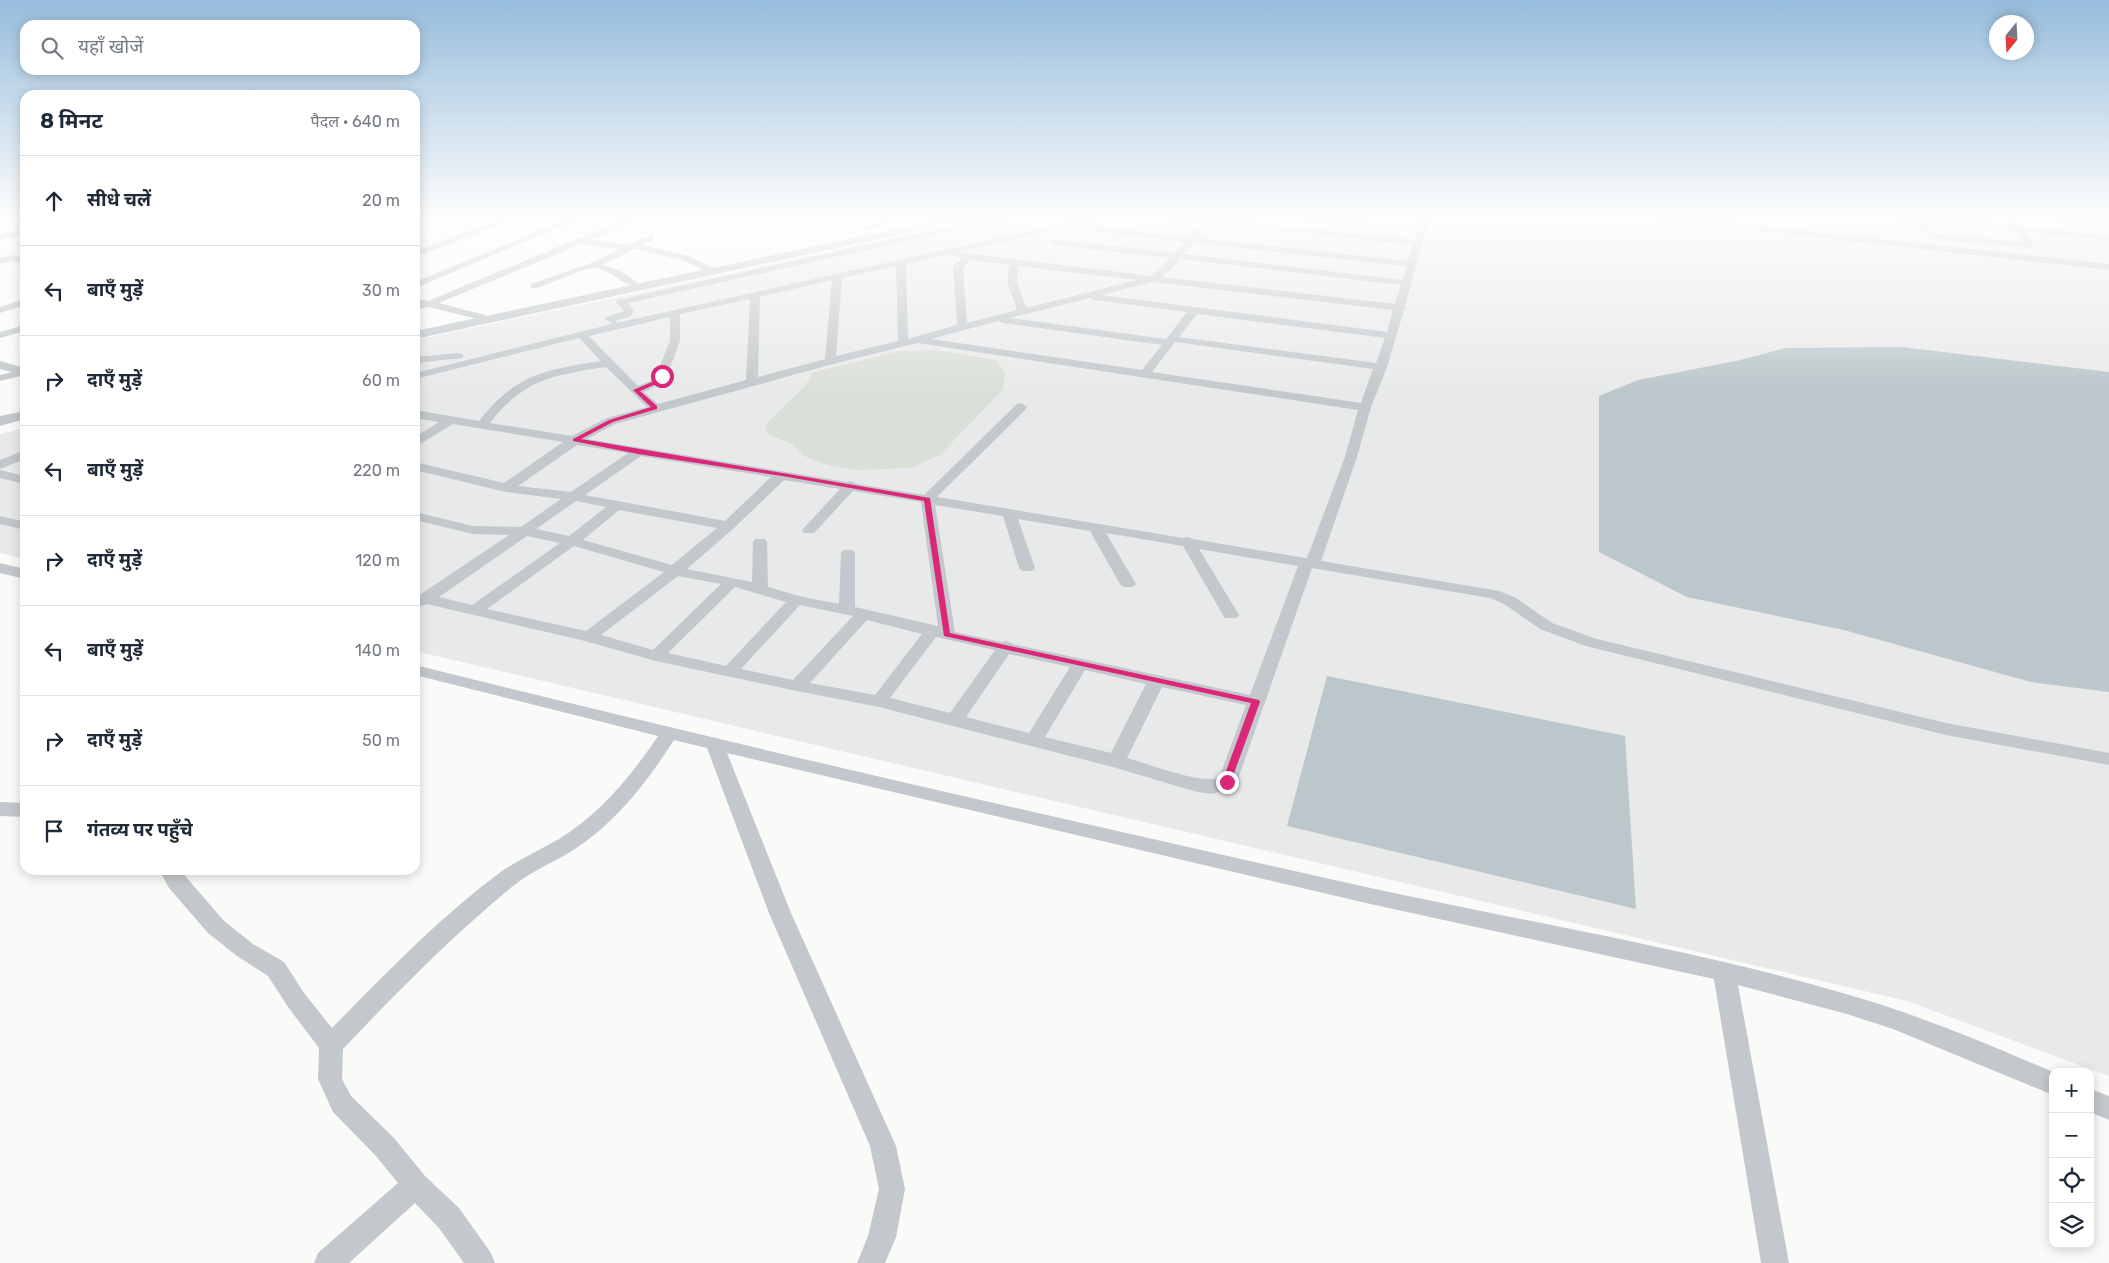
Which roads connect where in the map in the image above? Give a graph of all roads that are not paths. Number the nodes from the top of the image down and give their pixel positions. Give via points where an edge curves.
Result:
1 (439, 275) edge
2 (499, 275) edge
3 (566, 275) edge
4 (621, 275) edge
5 (684, 275) edge
6 (689, 275) edge
7 (742, 275) edge
8 (846, 275) edge
9 (901, 275) edge
10 (959, 275) edge
11 (1012, 275) edge
12 (1118, 275) edge
13 (1160, 275) edge
14 (1336, 275) edge
15 (1409, 275) edge
16 (837, 277) junction
17 (1153, 279) junction
18 (420, 283) edge
19 (1407, 283) junction
20 (634, 284) junction
21 (534, 286) dead end
22 (755, 295) junction
23 (1086, 296) junction
24 (420, 303) edge
25 (20, 304) edge
26 (429, 304) junction
27 (420, 306) edge
28 (1401, 308) junction
29 (0, 310) edge
30 (1194, 310) junction
31 (1023, 312) junction
32 (675, 313) junction
33 (481, 317) junction
34 (996, 319) junction
35 (617, 326) junction
36 (962, 326) junction
37 (20, 329) edge
38 (420, 330) edge
39 (581, 334) junction
40 (0, 335) edge
41 (420, 335) edge
42 (1392, 336) junction
43 (917, 340) junction
44 (1172, 341) junction
45 (903, 343) junction
46 (494, 354) junction
47 (420, 360) edge
48 (830, 361) junction
49 (608, 363) junction
50 (0, 365) edge
51 (1382, 367) junction
52 (0, 370) edge
53 (20, 372) edge
54 (20, 373) edge
55 (20, 374) edge
56 (1145, 374) junction
57 (420, 375) edge
58 (0, 378) edge
59 (752, 382) junction
60 (636, 390) junction
61 (1020, 407) dead end
62 (1365, 407) junction
63 (655, 408) junction
64 (420, 415) edge
65 (20, 416) edge
66 (452, 420) junction
67 (0, 421) edge
68 (20, 421) edge
69 (483, 424) junction
70 (0, 426) edge
71 (420, 439) edge
72 (575, 440) junction
73 (638, 452) junction
74 (20, 456) edge
75 (0, 465) edge
76 (420, 467) edge
77 (0, 474) edge
78 (782, 474) junction
79 (20, 479) edge
80 (851, 485) junction
81 (506, 488) junction
82 (574, 497) junction
83 (927, 499) junction
84 (618, 504) junction
85 (1009, 512) junction
86 (420, 517) edge
87 (0, 520) edge
88 (20, 525) edge
89 (728, 526) junction
90 (1094, 526) junction
91 (809, 530) dead end
92 (525, 531) junction
93 (572, 541) junction
94 (1186, 541) junction
95 (760, 542) dead end
96 (848, 554) dead end
97 (1310, 562) junction
98 (0, 568) edge
99 (1027, 568) dead end
100 (675, 571) junction
101 (20, 573) edge
102 (732, 581) junction
103 (1128, 584) dead end
104 (760, 589) junction
105 (796, 600) junction
106 (420, 601) edge
107 (475, 610) junction
108 (847, 610) junction
109 (863, 615) junction
110 (1231, 615) dead end
111 (940, 632) junction
112 (589, 637) junction
113 (1006, 646) junction
114 (656, 656) junction
115 (1081, 663) junction
116 (420, 671) edge
117 (729, 672) junction
118 (1157, 680) junction
119 (797, 686) junction
120 (879, 701) junction
121 (1256, 702) junction
122 (955, 720) junction
123 (669, 733) junction
124 (1034, 740) junction
125 (714, 744) junction
126 (2109, 759) edge
127 (1116, 760) junction
128 (0, 809) edge
129 (20, 810) edge
130 (172, 875) edge
131 (1724, 972) junction
132 (331, 1045) junction
133 (2049, 1082) edge
134 (2094, 1102) edge
135 (2109, 1108) edge
136 (416, 1185) junction
137 (328, 1263) edge
138 (480, 1263) edge
139 (871, 1263) edge
140 (1775, 1263) edge

1 - 18 street
2 - 26 street
3 - 21 street
4 - 20 street
5 - 20 street
6 - 41 street
7 - 35 street via 621,302 629,311 610,320
8 - 16 street
9 - 45 street
10 - 36 street
11 - 31 street
12 - 17 street
13 - 17 street
14 - 19 street
15 - 19 street
16 - 22 street
16 - 48 street
17 - 23 street
17 - 28 street
19 - 28 street
20 - 33 street
22 - 32 street
22 - 59 street
23 - 30 street
23 - 31 street
24 - 26 street
25 - 29 street
26 - 27 street
26 - 33 street
28 - 42 street
30 - 42 street
30 - 44 street
31 - 34 street
32 - 35 street
32 - 60 street via 675,340 662,376
33 - 38 street
34 - 36 street
34 - 44 street
35 - 39 street
36 - 43 street
37 - 40 street
39 - 46 street
39 - 49 street
42 - 51 street
43 - 45 street
43 - 56 street
44 - 51 street
44 - 56 street
45 - 48 street
46 - 47 street
46 - 57 street
48 - 59 street
49 - 60 street
49 - 69 street via 537,376 517,387 496,406
50 - 53 street
51 - 62 street
52 - 54 street
55 - 58 street
56 - 62 street
59 - 63 street
60 - 63 street
61 - 83 street
62 - 97 street via 1351,457
63 - 72 street via 611,421
64 - 66 street
65 - 67 street
66 - 69 street
66 - 71 street
68 - 70 street
69 - 72 street
72 - 73 street
72 - 81 street
73 - 78 street
73 - 82 street
74 - 75 street
76 - 81 street
77 - 79 street
78 - 80 street
78 - 89 street
80 - 83 street
80 - 91 street
81 - 82 street
82 - 84 street
82 - 92 street
83 - 85 street
83 - 111 street
84 - 89 street
84 - 93 street
85 - 90 street
85 - 99 street
86 - 92 street via 473,530
87 - 88 street
89 - 100 street
90 - 94 street
90 - 103 street
92 - 93 street
92 - 106 street
93 - 100 street
93 - 107 street
94 - 97 street
94 - 110 street
95 - 104 street
96 - 108 street
97 - 121 street
97 - 126 street via 1494,594 1546,626 1592,643 1946,729
98 - 101 street
100 - 102 street
100 - 112 street
102 - 104 street
102 - 114 street
104 - 105 street
105 - 108 street
105 - 117 street
106 - 107 street
107 - 112 street
108 - 109 street
109 - 111 street
109 - 119 street
111 - 113 street
111 - 120 street
112 - 114 street
113 - 115 street
113 - 122 street
114 - 117 street
115 - 118 street
115 - 124 street
116 - 123 street
117 - 119 street
118 - 121 street
118 - 127 street
119 - 120 street
120 - 122 street
121 - 127 street via 1227,782 1220,786 1197,785
122 - 124 street
123 - 125 street
123 - 132 street via 643,773 599,821 567,844 511,876 458,919
124 - 127 street
125 - 131 street via 1371,896
125 - 139 street via 780,913 883,1146 892,1189 882,1237
128 - 129 street
130 - 132 street via 216,927 276,969
131 - 133 street via 1914,1026
131 - 140 street
132 - 136 street via 330,1079 342,1104 385,1147
134 - 135 street
136 - 137 street
136 - 138 street via 449,1218

